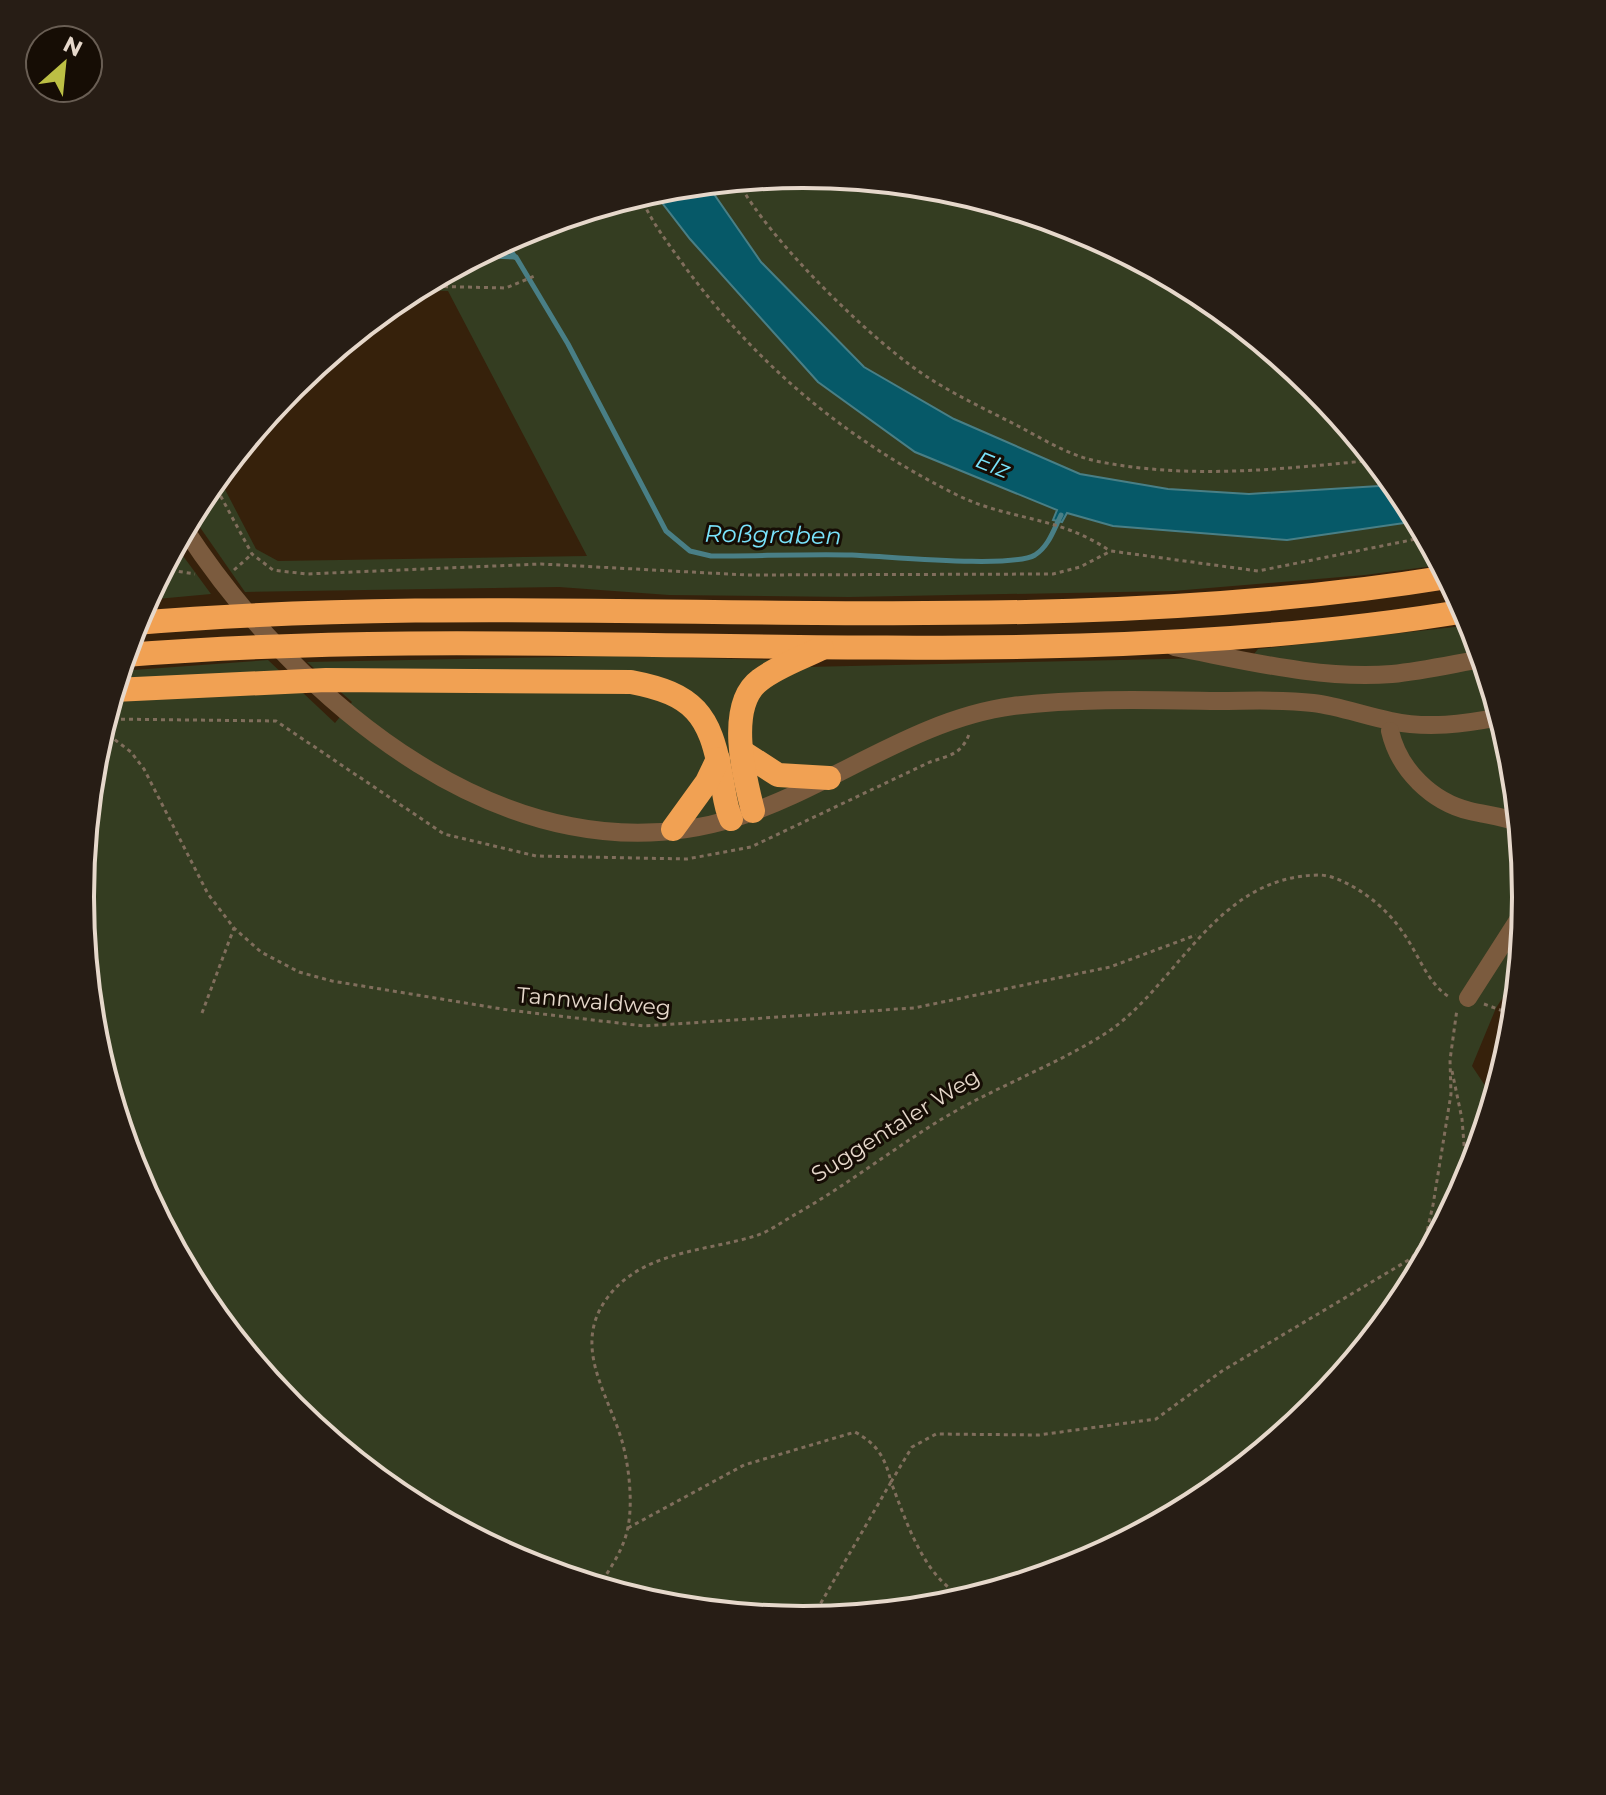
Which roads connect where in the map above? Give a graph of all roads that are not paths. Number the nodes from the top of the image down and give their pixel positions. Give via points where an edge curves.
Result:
1 (192, 538) edge
2 (1436, 579) edge
3 (1452, 613) edge
4 (150, 622) edge
5 (1147, 642) junction
6 (824, 646) junction
7 (138, 654) edge
8 (1471, 661) edge
9 (126, 689) edge
10 (1489, 719) edge
11 (1390, 731) dead end
12 (744, 753) junction
13 (718, 759) junction
14 (829, 778) junction
15 (742, 815) junction
16 (1507, 820) edge
17 (673, 829) junction
18 (1511, 930) edge
19 (1463, 1000) road end

1 - 17 street via 257,626 344,710 415,762 483,799 549,820 601,829
2 - 4 highway via 1305,598 1120,611 830,616 330,612
3 - 5 highway via 1316,631
5 - 6 highway
5 - 8 street via 1356,674 1392,674
6 - 7 highway via 337,643
6 - 12 highway via 757,681 740,713
9 - 13 highway via 326,680 631,682 655,686 692,707 707,722
10 - 14 street via 1427,726 1313,703 1181,700 1012,706 949,723
11 - 16 street via 1393,746 1410,771 1438,800
12 - 14 highway via 778,775
12 - 15 highway
13 - 15 highway
13 - 17 highway
14 - 15 street
15 - 17 street
18 - 19 street

